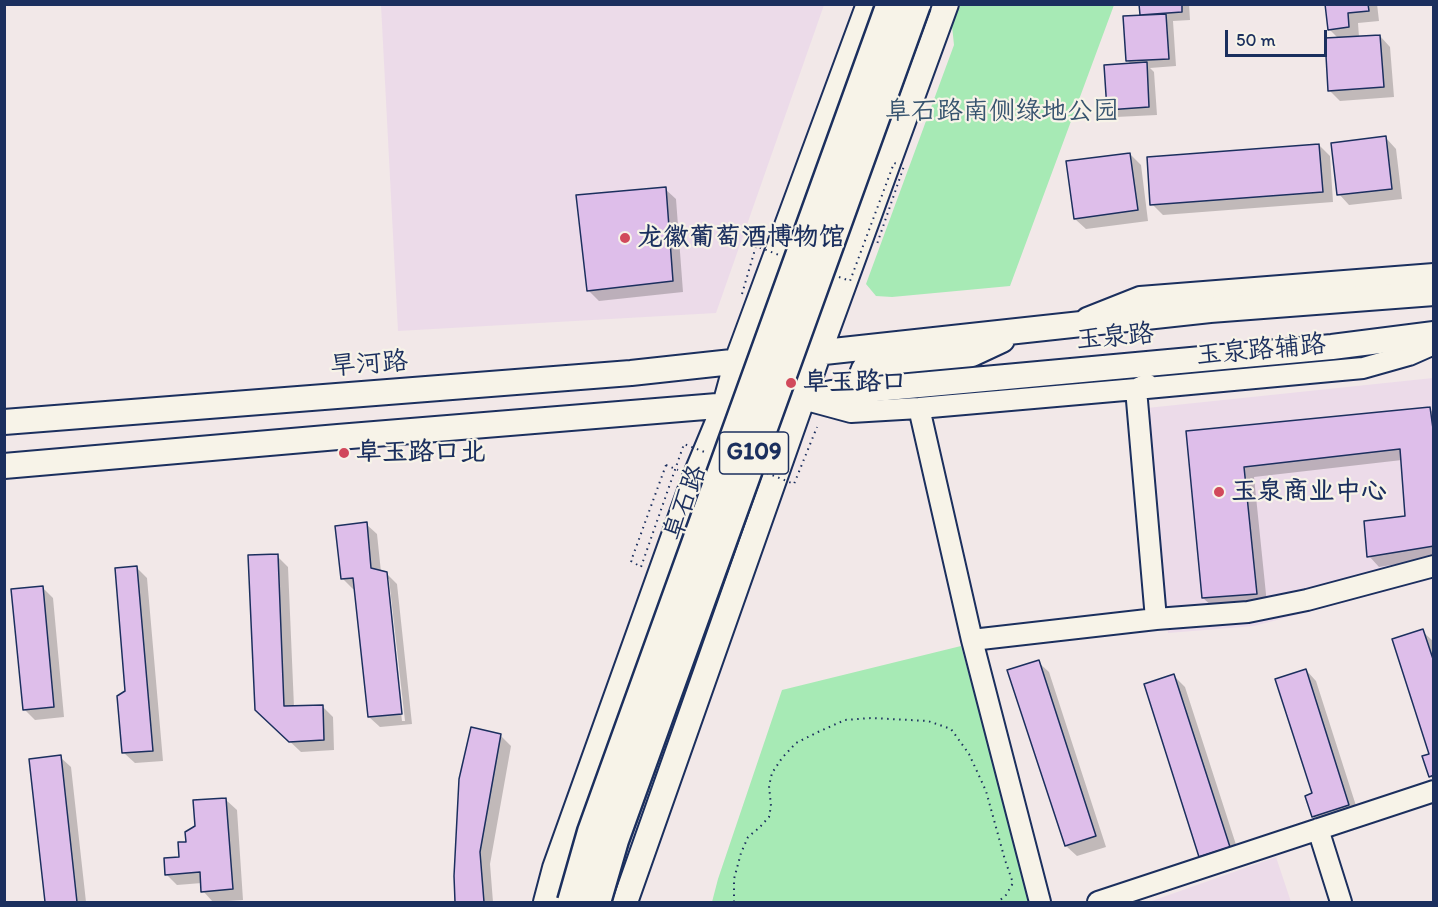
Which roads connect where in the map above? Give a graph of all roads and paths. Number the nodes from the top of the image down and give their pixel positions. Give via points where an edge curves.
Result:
1 (869, 4) edge
2 (891, 4) edge
3 (916, 4) edge
4 (946, 4) edge
5 (878, 244) dead end
6 (781, 255) dead end
7 (1434, 274) edge
8 (835, 276) dead end
9 (1434, 292) edge
10 (742, 294) dead end
11 (1066, 327) junction
12 (1024, 331) junction
13 (1434, 334) edge
14 (1434, 344) edge
15 (819, 352) junction
16 (1197, 359) junction
17 (737, 362) junction
18 (1137, 389) junction
19 (867, 390) junction
20 (803, 399) junction
21 (724, 405) junction
22 (919, 408) junction
23 (4, 422) edge
24 (817, 427) dead end
25 (707, 453) dead end
26 (666, 465) dead end
27 (4, 466) edge
28 (763, 471) dead end
29 (1434, 566) edge
30 (1156, 619) junction
31 (972, 640) junction
32 (1434, 791) edge
33 (1318, 829) junction
34 (546, 903) edge
35 (572, 903) edge
36 (596, 903) edge
37 (625, 903) edge
38 (734, 903) edge
39 (998, 903) edge
40 (1040, 903) edge
41 (1098, 903) edge
42 (1341, 903) edge

1 - 17 main road, 阜石路
2 - 35 highway, 阜石路 / G109, bridge via 592,832
3 - 36 highway, 阜石路 / G109, bridge via 614,840
4 - 15 main road
5 - 8 path, bridge via 904,166 894,163 850,281
6 - 10 path, bridge via 756,246
7 - 11 street via 1140,297
9 - 11 main road, 玉泉路 via 1210,310
11 - 12 main road, 玉泉路
12 - 15 main road, 玉泉路
12 - 19 main road via 972,354 875,363 864,369 860,379
13 - 16 main road, 玉泉路
14 - 18 street, 玉泉路辅路 via 1363,368
15 - 17 main road, 旱河路
15 - 20 main road
16 - 18 street
16 - 19 main road, 玉泉路
17 - 21 main road, 阜石路
17 - 23 main road, 旱河路
18 - 22 street, 玉泉路辅路
18 - 30 street
19 - 20 main road, 玉泉路
20 - 21 main road, 玉泉路
20 - 22 street, 玉泉路辅路 via 851,412
20 - 37 main road
21 - 27 main road
21 - 34 main road, 阜石路 via 559,857
22 - 31 street
24 - 28 path, bridge via 794,484
25 - 26 path, bridge via 684,444 641,567 631,561
29 - 30 street via 1248,612
30 - 31 street
31 - 40 street
32 - 33 street
33 - 41 street
33 - 42 street
38 - 39 path via 734,879 741,853 748,837 770,817 769,786 782,758 796,743 818,732 845,720 871,718 928,721 943,726 951,729 969,753 986,791 1013,883

